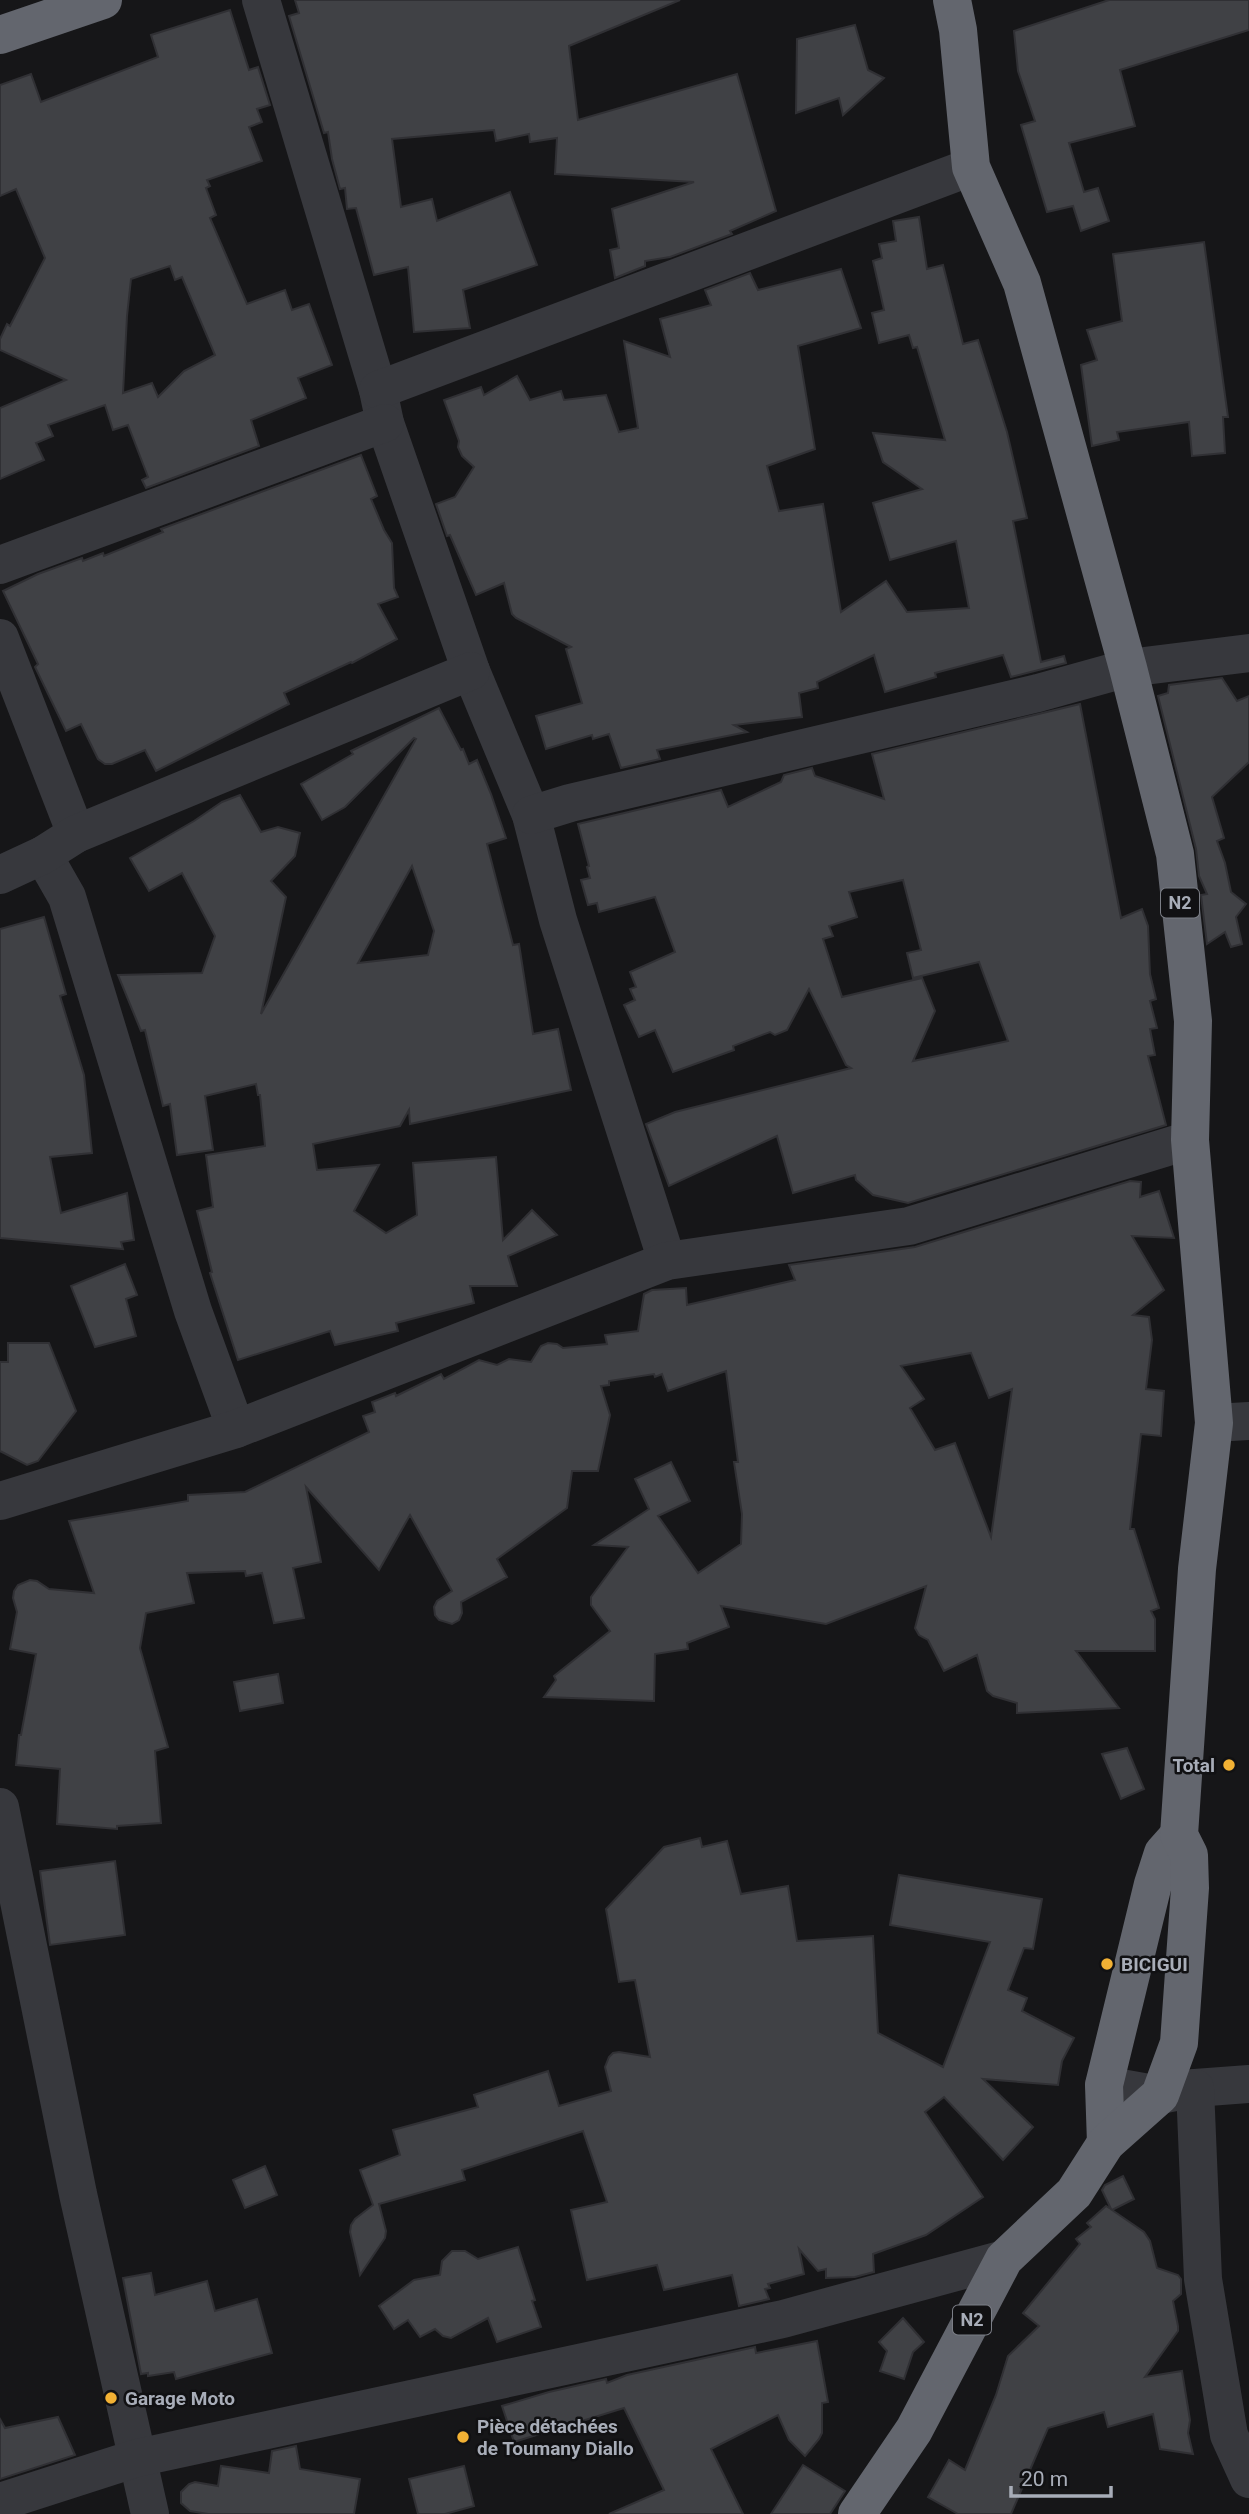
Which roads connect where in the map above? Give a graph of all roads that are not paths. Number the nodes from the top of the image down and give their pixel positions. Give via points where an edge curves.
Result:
1 (103, 0) edge
2 (261, 0) edge
3 (952, 0) edge
4 (0, 35) edge
5 (971, 167) junction
6 (382, 407) junction
7 (0, 565) edge
8 (0, 638) edge
9 (1249, 653) edge
10 (1128, 668) junction
11 (471, 671) junction
12 (531, 815) junction
13 (76, 834) junction
14 (43, 855) junction
15 (0, 875) edge
16 (1190, 1140) junction
17 (667, 1261) junction
18 (1231, 1422) edge
19 (236, 1429) junction
20 (0, 1501) edge
21 (0, 1807) edge
22 (1179, 1835) junction
23 (1249, 2084) edge
24 (1104, 2085) junction
25 (1177, 2091) junction
26 (1106, 2143) junction
27 (1004, 2259) junction
28 (1239, 2433) edge
29 (137, 2458) junction
30 (1249, 2479) edge
31 (0, 2502) edge
32 (150, 2514) edge
33 (858, 2514) edge

1 - 4 highway
2 - 6 street
3 - 5 highway, N2
5 - 6 street
5 - 10 highway, N2 via 1022,283
6 - 7 street
6 - 11 street
8 - 13 street
9 - 10 street
10 - 12 street
10 - 16 highway, N2 via 1175,854 1193,1021
11 - 12 street
11 - 13 street
12 - 17 street via 558,920
13 - 14 street
14 - 15 street
14 - 19 street via 67,897 193,1311
16 - 17 street via 909,1226
16 - 18 highway, N2
17 - 19 street
18 - 22 highway, N2 via 1197,1569
19 - 20 street
21 - 29 street
22 - 24 highway via 1163,1853 1153,1884
22 - 25 highway, N2 via 1189,1855 1190,1888
23 - 25 street
24 - 25 street
24 - 26 highway
25 - 26 highway, N2
25 - 28 street via 1203,2278
26 - 27 highway, N2 via 1074,2193
27 - 29 street via 783,2319
27 - 33 highway, N2 via 914,2430
28 - 30 street
29 - 31 street
29 - 32 street

